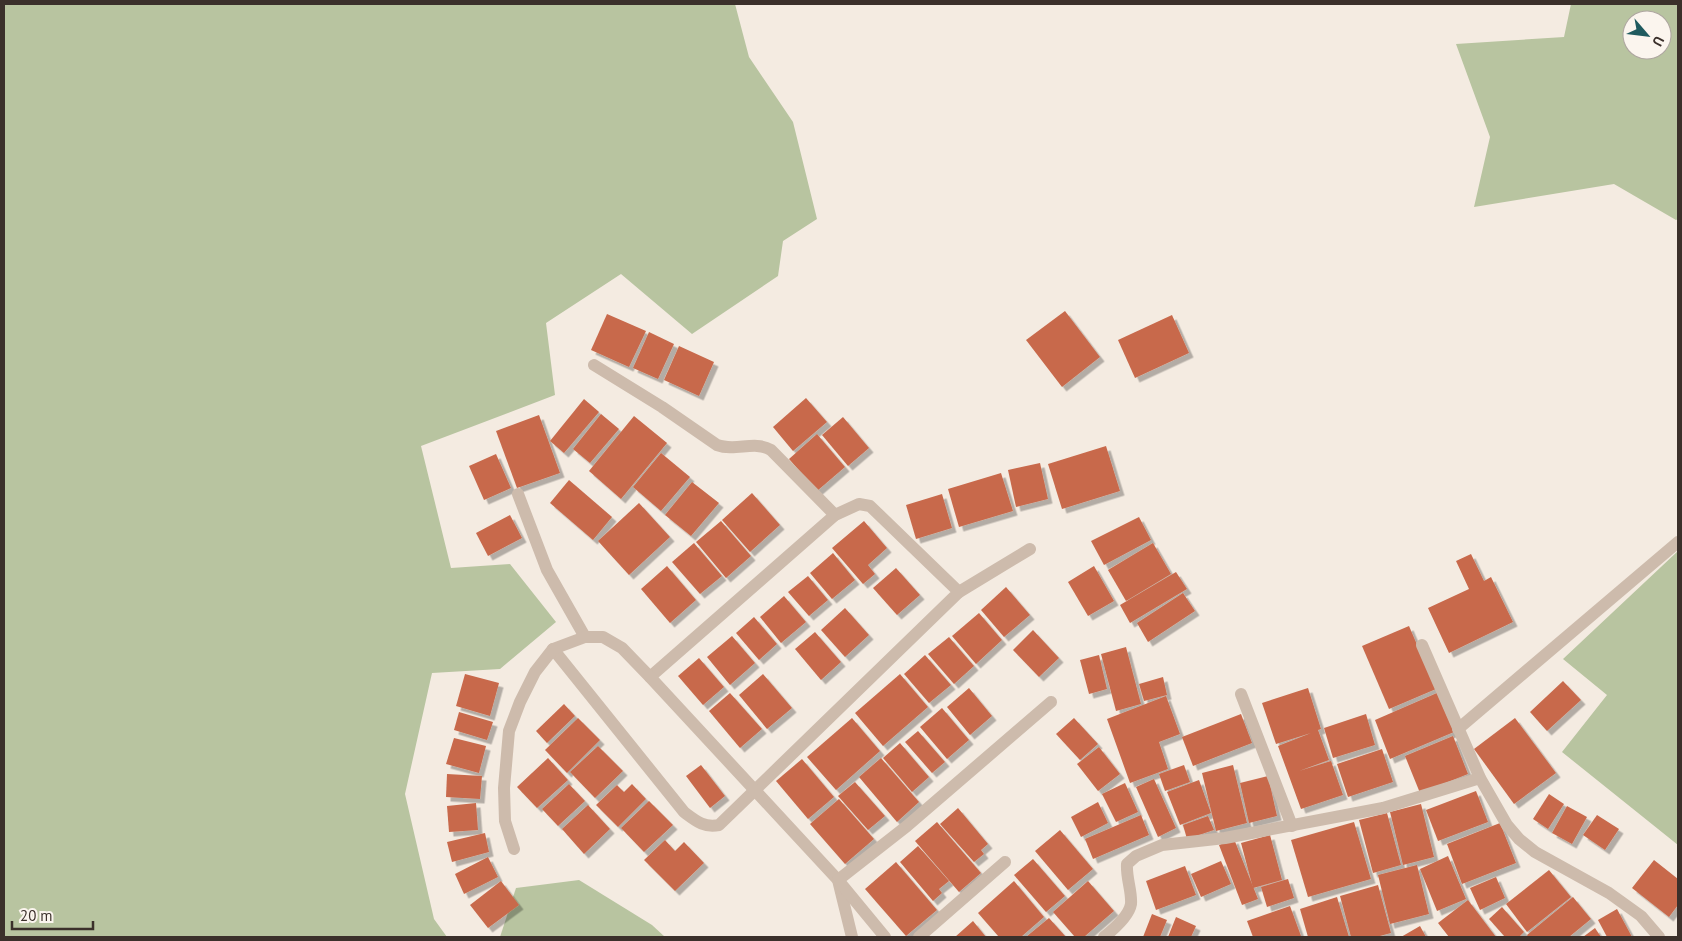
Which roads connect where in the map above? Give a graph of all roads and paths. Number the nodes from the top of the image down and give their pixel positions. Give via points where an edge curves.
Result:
1 (594, 365) dead end
2 (518, 494) dead end
3 (834, 515) junction
4 (1678, 542) edge
5 (1030, 548) dead end
6 (958, 592) junction
7 (585, 637) junction
8 (1422, 645) dead end
9 (553, 649) junction
10 (650, 677) junction
11 (1241, 694) dead end
12 (1051, 702) dead end
13 (1458, 729) junction
14 (1480, 778) junction
15 (754, 790) junction
16 (1292, 826) junction
17 (514, 849) dead end
18 (1005, 862) dead end
19 (838, 880) junction
20 (852, 937) edge
21 (885, 937) edge
22 (918, 937) edge
23 (1104, 937) edge
24 (1659, 937) edge

1 - 3 street via 718,445 734,449 763,445 771,450
2 - 7 street via 547,570
3 - 6 street via 860,504 870,506
3 - 10 street
4 - 13 street
5 - 6 street
6 - 15 street
7 - 9 street
7 - 10 street via 603,636 622,648
8 - 13 street
9 - 15 street via 684,812 699,824 719,825
9 - 17 street via 536,672 509,731 505,821
10 - 15 street
11 - 16 street
12 - 19 street via 907,826
13 - 14 street
14 - 16 street via 1383,808
14 - 24 street via 1507,825 1519,839 1535,852 1609,893 1641,916
15 - 19 street
16 - 23 street via 1162,845 1136,856 1127,864 1131,904
18 - 22 street
19 - 20 street
19 - 21 street

